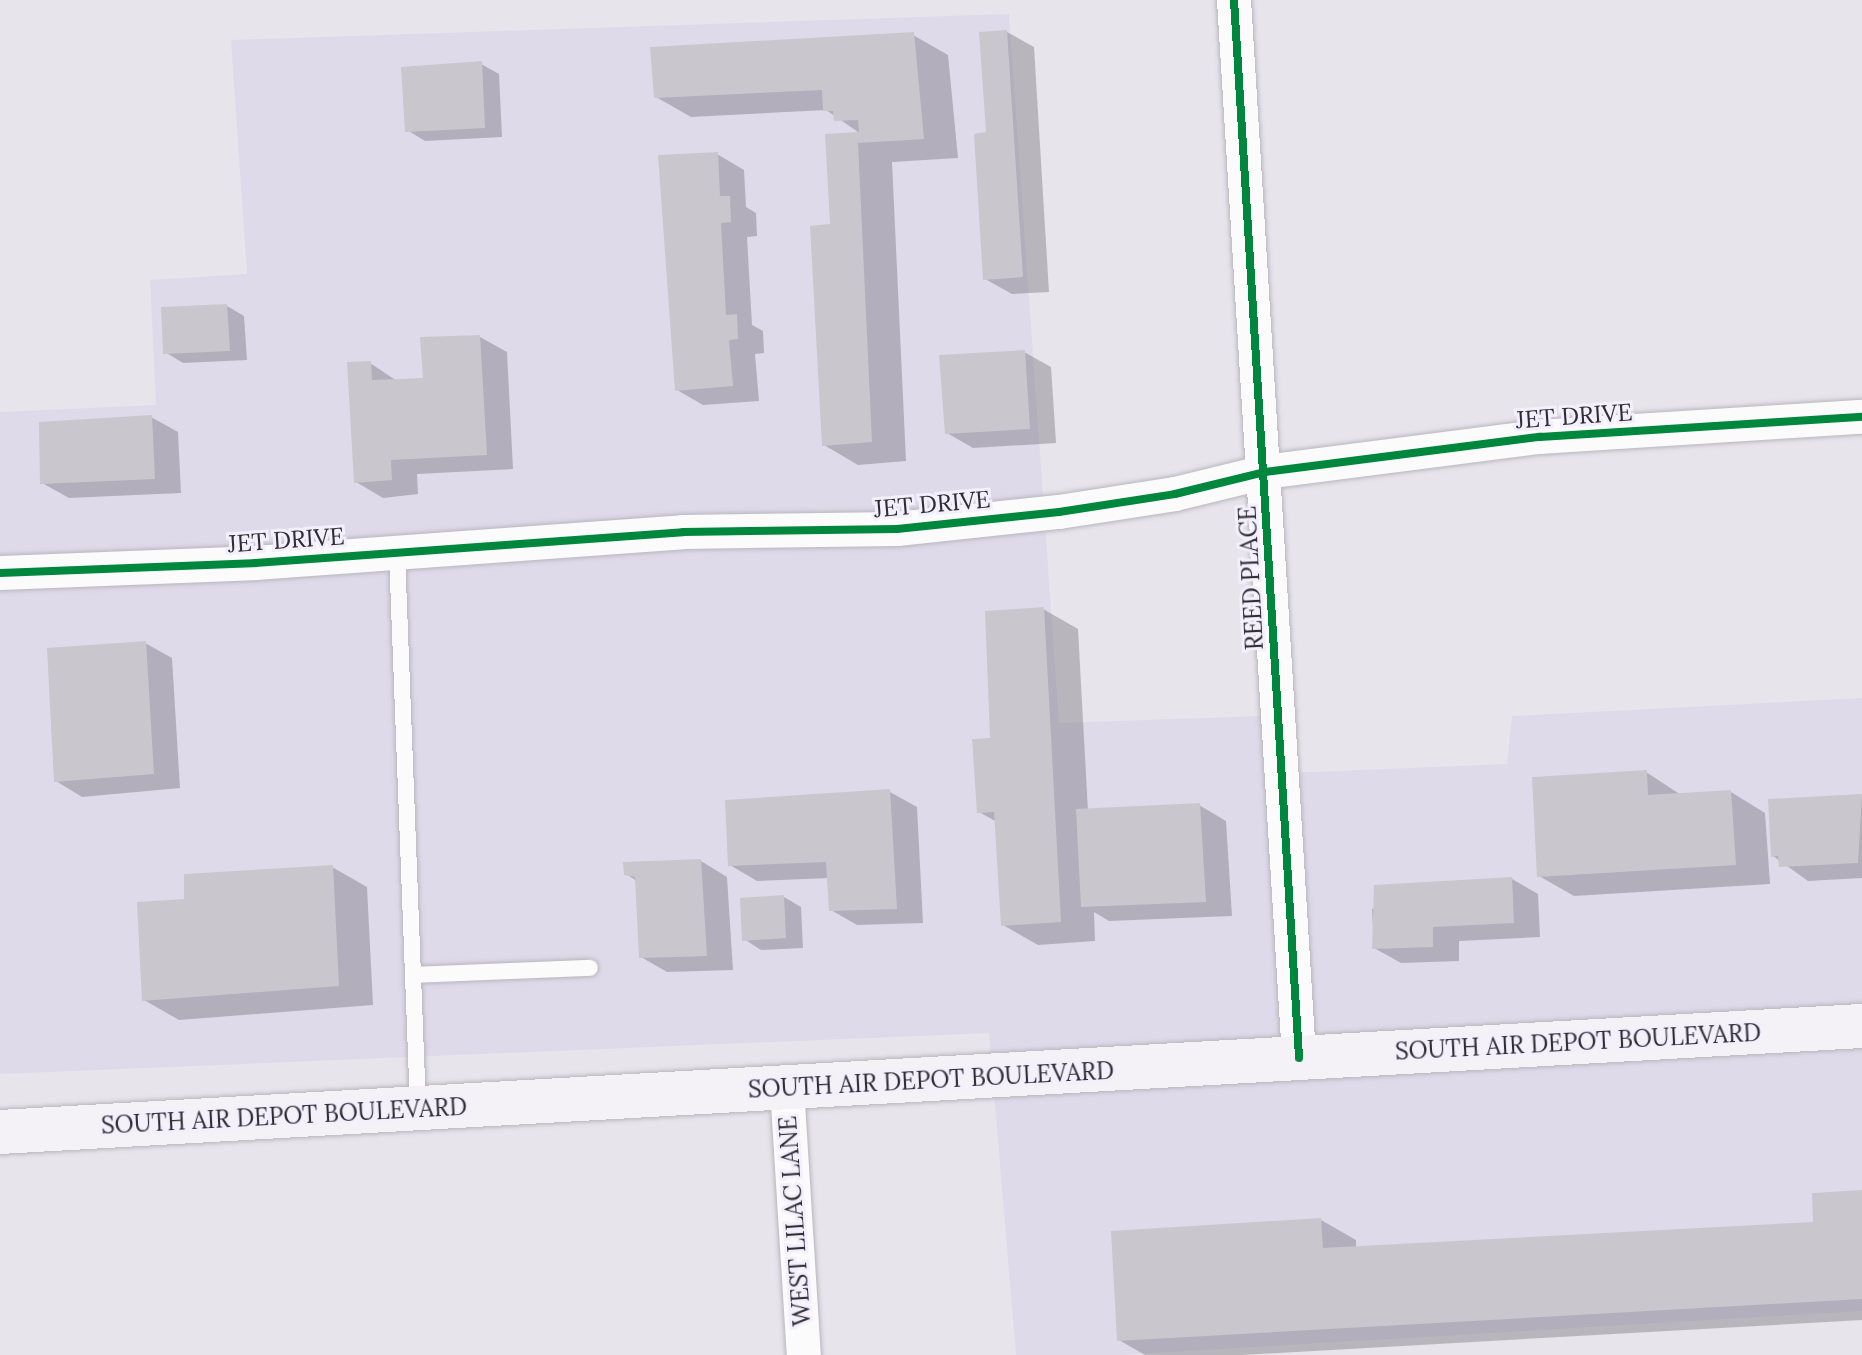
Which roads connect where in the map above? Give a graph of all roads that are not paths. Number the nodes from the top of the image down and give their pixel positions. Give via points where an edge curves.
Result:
1 (1234, 0) edge
2 (1862, 417) edge
3 (1265, 472) junction
4 (397, 553) junction
5 (0, 573) edge
6 (590, 968) dead end
7 (413, 975) junction
8 (1862, 1026) edge
9 (1299, 1058) junction
10 (787, 1088) junction
11 (418, 1109) junction
12 (0, 1132) edge
13 (804, 1355) edge

1 - 3 street, REED PLACE
2 - 3 street, JET DRIVE via 1540,437
3 - 4 street, JET DRIVE via 1088,508 897,529 683,532
3 - 9 street, REED PLACE
4 - 5 street, JET DRIVE
4 - 7 lane
6 - 7 lane
7 - 11 lane
8 - 9 main road, SOUTH AIR DEPOT BOULEVARD
9 - 10 main road, SOUTH AIR DEPOT BOULEVARD
10 - 11 main road, SOUTH AIR DEPOT BOULEVARD
10 - 13 street, WEST LILAC LANE
11 - 12 main road, SOUTH AIR DEPOT BOULEVARD

